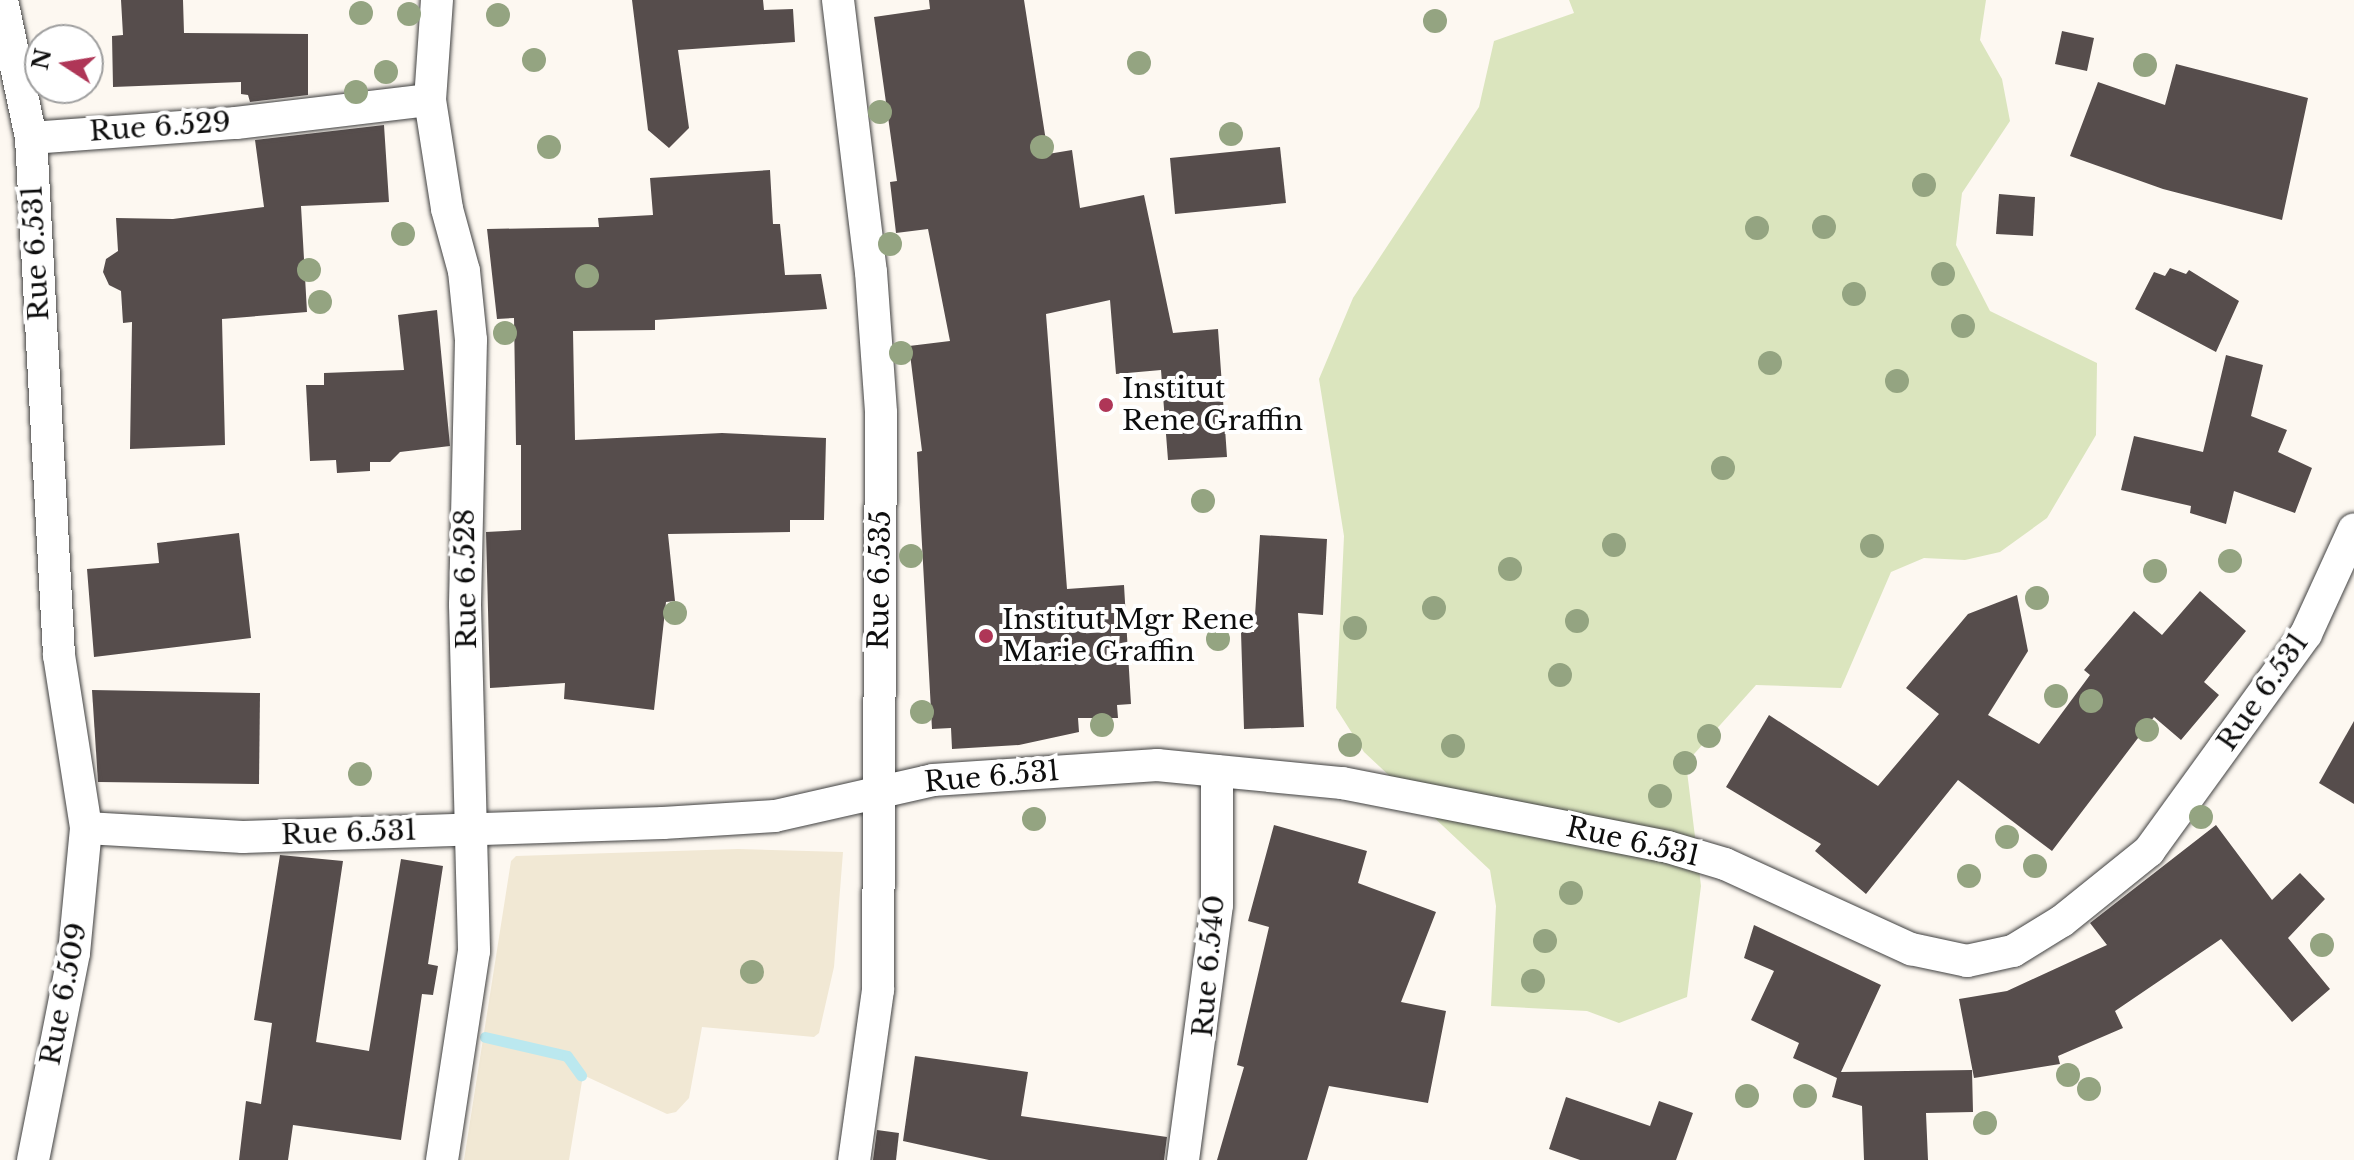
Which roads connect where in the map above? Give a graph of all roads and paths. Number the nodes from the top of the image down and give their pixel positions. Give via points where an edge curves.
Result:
1 (2, 0) edge
2 (437, 0) edge
3 (838, 0) edge
4 (430, 100) junction
5 (31, 138) junction
6 (2354, 529) edge
7 (1217, 771) junction
8 (878, 792) junction
9 (470, 826) junction
10 (86, 828) junction
11 (33, 1160) edge
12 (442, 1160) edge
13 (854, 1160) edge
14 (1183, 1160) edge

1 - 5 street
2 - 4 street, Rue 6.528
3 - 8 street, Rue 6.535 via 871,272 881,413
4 - 5 street, Rue 6.529 via 236,123
4 - 9 street, Rue 6.528 via 447,209 464,271 471,340 465,521
5 - 10 street, Rue 6.531 via 59,655
6 - 7 street, Rue 6.531 via 2306,634 2149,851 2062,921 2013,951 1967,961 1911,949 1725,864 1668,847 1342,783
7 - 8 street, Rue 6.531 via 1157,765 1006,774 933,780
7 - 14 street, Rue 6.540 via 1217,905
8 - 9 street, Rue 6.531 via 775,816
8 - 13 street, Rue 6.535 via 878,990
9 - 10 street, Rue 6.531 via 243,837
9 - 12 street, Rue 6.528 via 474,951
10 - 11 street, Rue 6.509 via 74,953

